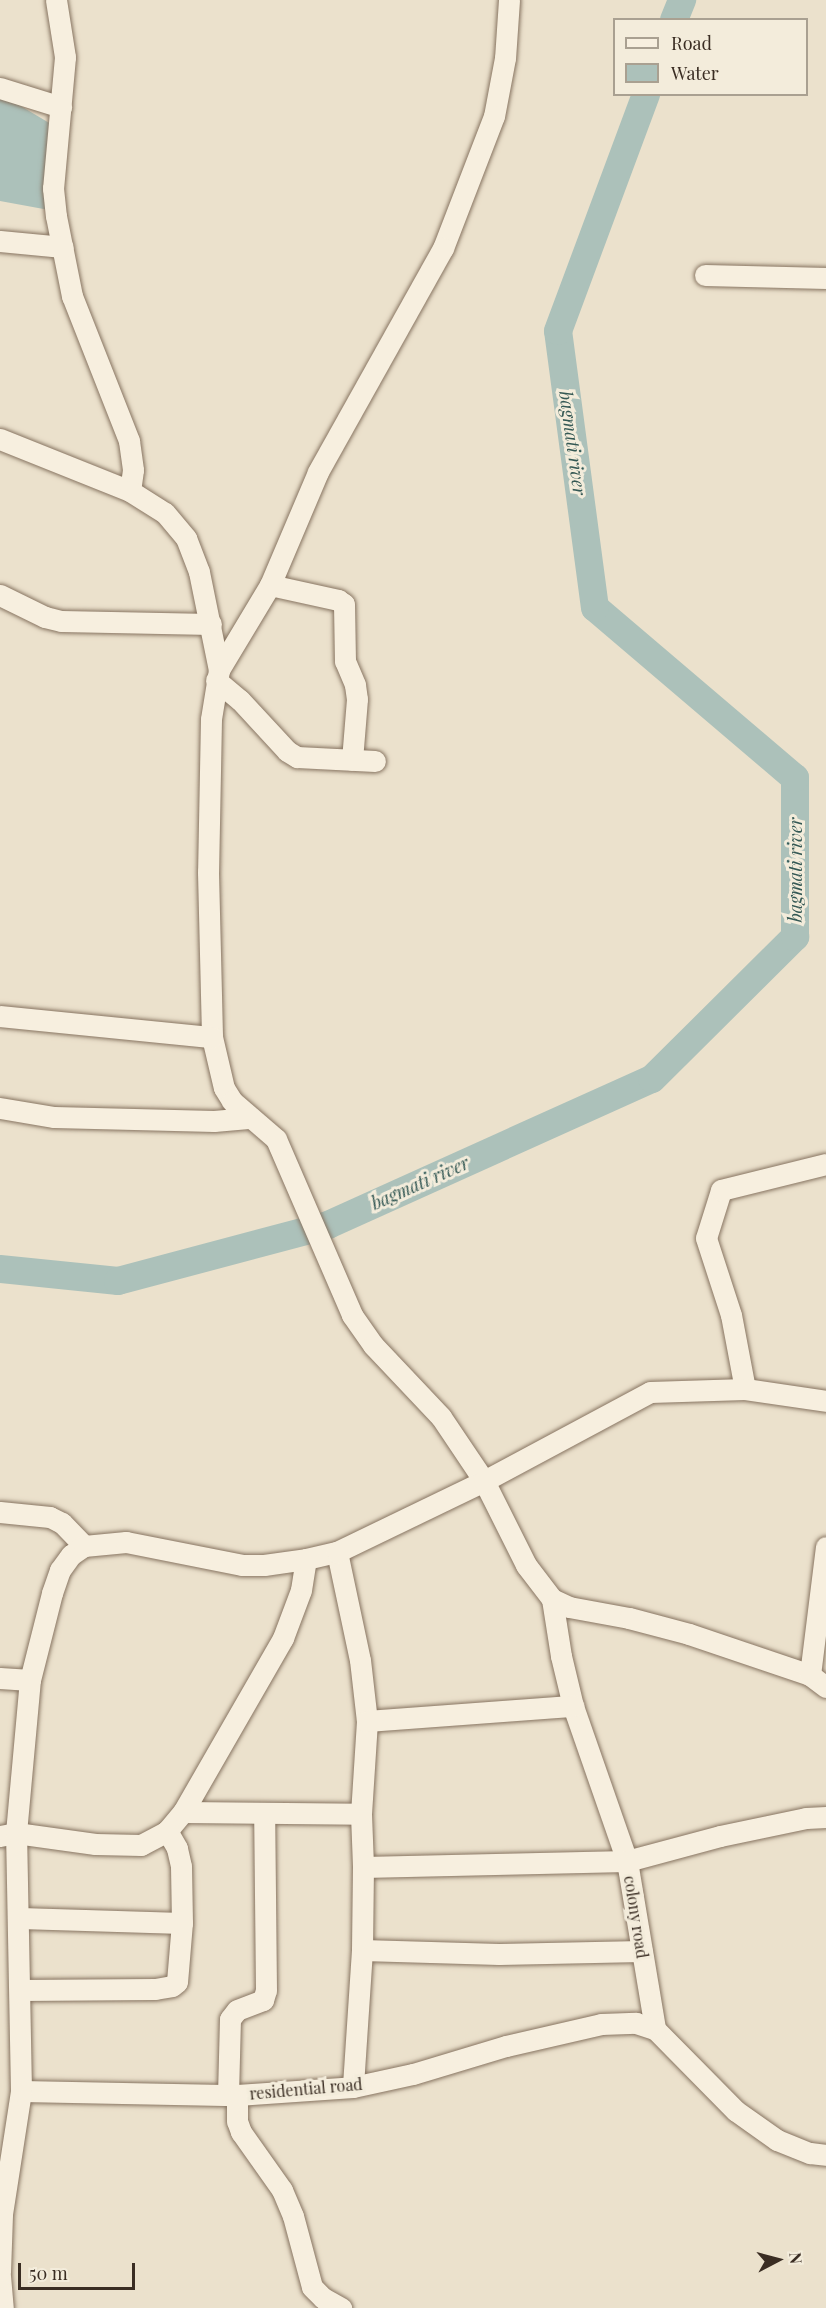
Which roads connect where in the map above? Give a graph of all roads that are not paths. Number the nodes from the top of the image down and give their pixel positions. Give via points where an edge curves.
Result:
1 (56, 0) edge
2 (509, 0) edge
3 (0, 88) edge
4 (61, 107) junction
5 (0, 241) edge
6 (63, 247) junction
7 (705, 275) dead end
8 (826, 278) edge
9 (0, 440) edge
10 (130, 491) junction
11 (270, 585) junction
12 (0, 595) edge
13 (211, 624) junction
14 (218, 675) junction
15 (352, 760) junction
16 (375, 761) dead end
17 (0, 1016) edge
18 (212, 1037) junction
19 (0, 1108) edge
20 (251, 1118) junction
21 (826, 1164) edge
22 (745, 1389) junction
23 (826, 1401) edge
24 (484, 1481) junction
25 (0, 1512) edge
26 (84, 1546) junction
27 (826, 1547) edge
28 (337, 1552) junction
29 (306, 1559) junction
30 (552, 1599) junction
31 (0, 1678) edge
32 (30, 1680) junction
33 (818, 1681) edge
34 (573, 1706) junction
35 (366, 1721) junction
36 (183, 1812) junction
37 (264, 1813) junction
38 (361, 1814) junction
39 (826, 1817) edge
40 (167, 1831) junction
41 (8, 1835) edge
42 (627, 1861) junction
43 (363, 1867) junction
44 (20, 1918) junction
45 (182, 1923) junction
46 (362, 1950) junction
47 (642, 1951) junction
48 (20, 1990) junction
49 (655, 2029) junction
50 (353, 2087) junction
51 (21, 2091) junction
52 (232, 2095) junction
53 (7, 2147) edge
54 (826, 2155) edge
55 (0, 2274) edge
56 (3, 2308) edge
57 (341, 2308) edge

1 - 4 street via 65,57
2 - 11 street via 505,58 494,116 443,248 318,472
3 - 4 street
4 - 6 street via 53,188
5 - 6 street
6 - 10 street via 72,296 129,441 133,470
7 - 8 street
9 - 10 street
10 - 13 street via 165,513 186,538
11 - 14 street
11 - 15 street via 344,604 345,661 357,699
12 - 13 street via 62,621
13 - 14 street
14 - 15 street via 287,751 309,759
14 - 18 street via 211,719 207,881
15 - 16 street
17 - 18 street
18 - 20 street via 224,1088
19 - 20 street via 54,1117 213,1121
20 - 24 street via 276,1139 352,1316 373,1345 441,1417
21 - 22 street via 721,1190 706,1238 731,1315
22 - 23 street
22 - 24 street via 650,1392
24 - 28 street
24 - 30 street via 526,1565
25 - 26 street via 50,1517 62,1523
26 - 29 street via 126,1542 242,1565
26 - 32 street via 60,1570
27 - 33 street
28 - 29 street
28 - 35 street via 360,1660
29 - 36 street via 301,1590 283,1638
30 - 33 street via 569,1607 689,1634
30 - 34 street, colony road
31 - 32 street
32 - 41 street
34 - 35 street
34 - 42 street, colony road
35 - 38 street
36 - 37 street
36 - 40 street
37 - 38 street
37 - 52 street via 266,1990 262,2000 237,2010 230,2019
38 - 43 street
39 - 42 street via 720,1836
40 - 41 street via 141,1845
40 - 45 street via 180,1857
41 - 44 street
42 - 43 street
42 - 47 street, colony road
43 - 46 street
44 - 45 street
44 - 48 street
45 - 48 street via 179,1976 172,1986
46 - 47 street via 499,1954
46 - 50 street
47 - 49 street, colony road
48 - 51 street
49 - 50 street, residential road via 636,2023 601,2024
49 - 54 street via 736,2111 777,2140
50 - 52 street, residential road
51 - 52 street, residential road
51 - 53 street
52 - 57 street via 241,2132 282,2190 293,2216 312,2287
53 - 55 street
55 - 56 street

